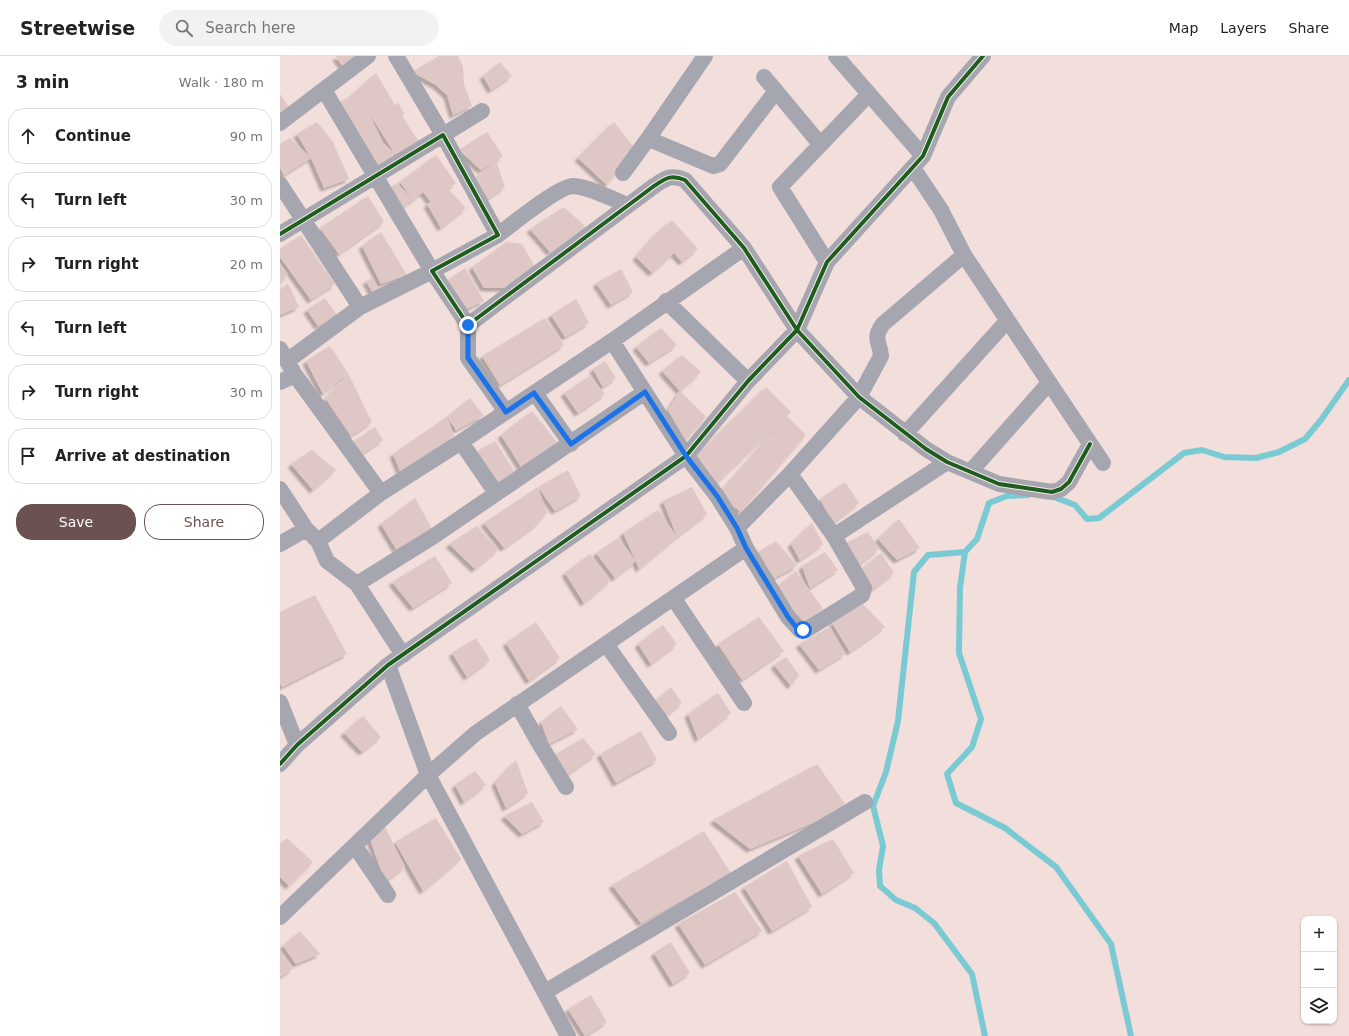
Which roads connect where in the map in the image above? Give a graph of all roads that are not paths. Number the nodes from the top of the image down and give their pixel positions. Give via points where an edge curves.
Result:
1 (368, 56) edge
2 (396, 56) edge
3 (705, 56) edge
4 (836, 56) edge
5 (983, 56) edge
6 (764, 77) dead end
7 (324, 90) junction
8 (776, 91) junction
9 (869, 94) junction
10 (482, 111) dead end
11 (280, 123) edge
12 (443, 135) junction
13 (650, 136) junction
14 (820, 144) junction
15 (923, 156) junction
16 (913, 168) junction
17 (623, 173) dead end
18 (376, 175) junction
19 (280, 184) edge
20 (628, 205) junction
21 (303, 220) junction
22 (280, 234) edge
23 (498, 235) junction
24 (744, 248) junction
25 (964, 255) junction
26 (827, 262) junction
27 (432, 271) junction
28 (666, 301) junction
29 (360, 307) junction
30 (1007, 321) junction
31 (468, 325) junction
32 (797, 330) junction
33 (612, 341) junction
34 (287, 362) edge
35 (748, 381) junction
36 (280, 382) edge
37 (1049, 383) junction
38 (645, 392) junction
39 (534, 393) junction
40 (859, 397) junction
41 (506, 412) junction
42 (905, 434) junction
43 (461, 442) junction
44 (571, 444) junction
45 (1090, 444) junction
46 (686, 456) junction
47 (947, 462) junction
48 (1103, 463) dead end
49 (971, 471) junction
50 (790, 474) junction
51 (280, 489) edge
52 (382, 493) junction
53 (496, 493) junction
54 (737, 528) junction
55 (306, 529) junction
56 (834, 536) junction
57 (318, 541) junction
58 (280, 544) edge
59 (746, 548) junction
60 (357, 584) junction
61 (674, 599) junction
62 (606, 644) junction
63 (403, 655) junction
64 (388, 665) junction
65 (280, 702) edge
66 (744, 702) dead end
67 (517, 704) junction
68 (669, 733) dead end
69 (297, 745) junction
70 (280, 764) edge
71 (428, 775) junction
72 (566, 787) dead end
73 (865, 802) dead end
74 (355, 846) junction
75 (388, 895) dead end
76 (280, 917) edge
77 (545, 992) junction
78 (568, 1036) edge

1 - 7 street
2 - 12 street
3 - 13 street
4 - 9 street
5 - 15 street via 948,97
6 - 8 street
7 - 11 street
7 - 18 street
8 - 13 street via 718,165 713,166 656,142
8 - 14 street
9 - 14 street
9 - 15 street
10 - 12 street
12 - 18 street
12 - 23 street
13 - 17 street
14 - 26 street via 780,186
15 - 16 street
16 - 25 street via 941,210
16 - 26 street
18 - 21 street
18 - 27 street
19 - 21 street
20 - 23 street via 571,186 557,192
20 - 24 street via 667,178 676,176 685,180
20 - 31 street
21 - 22 street
21 - 29 street
23 - 27 street
24 - 28 street
24 - 32 street
25 - 30 street
25 - 40 street via 883,324 876,340 881,356
26 - 32 street
27 - 29 street
27 - 31 street
28 - 33 street
28 - 35 street
29 - 34 street
30 - 37 street
30 - 42 street
31 - 41 street via 468,358
32 - 35 street
32 - 40 street
33 - 38 street
33 - 39 street
34 - 36 street
34 - 52 street
35 - 46 street
37 - 45 street
37 - 49 street
38 - 44 street
38 - 46 street
39 - 41 street
39 - 44 street
40 - 42 street
40 - 50 street
41 - 43 street
42 - 47 street
43 - 52 street
43 - 53 street
44 - 53 street
45 - 48 street
45 - 49 street via 1069,482 1052,492 999,484
46 - 54 street via 717,496
46 - 63 street
47 - 49 street
47 - 56 street
50 - 54 street
50 - 56 street
51 - 55 street
52 - 57 street
53 - 60 street
54 - 59 street
55 - 57 street
55 - 58 street
56 - 59 street via 863,584 864,592 806,630 800,630 788,617
57 - 60 street via 327,561
59 - 61 street
60 - 63 street
61 - 62 street
61 - 66 street
62 - 67 street
62 - 68 street
63 - 64 street
64 - 69 street
64 - 71 street
65 - 69 street
67 - 71 street via 476,734
67 - 72 street
69 - 70 street
71 - 74 street
71 - 77 street
73 - 77 street
74 - 75 street
74 - 76 street
77 - 78 street

